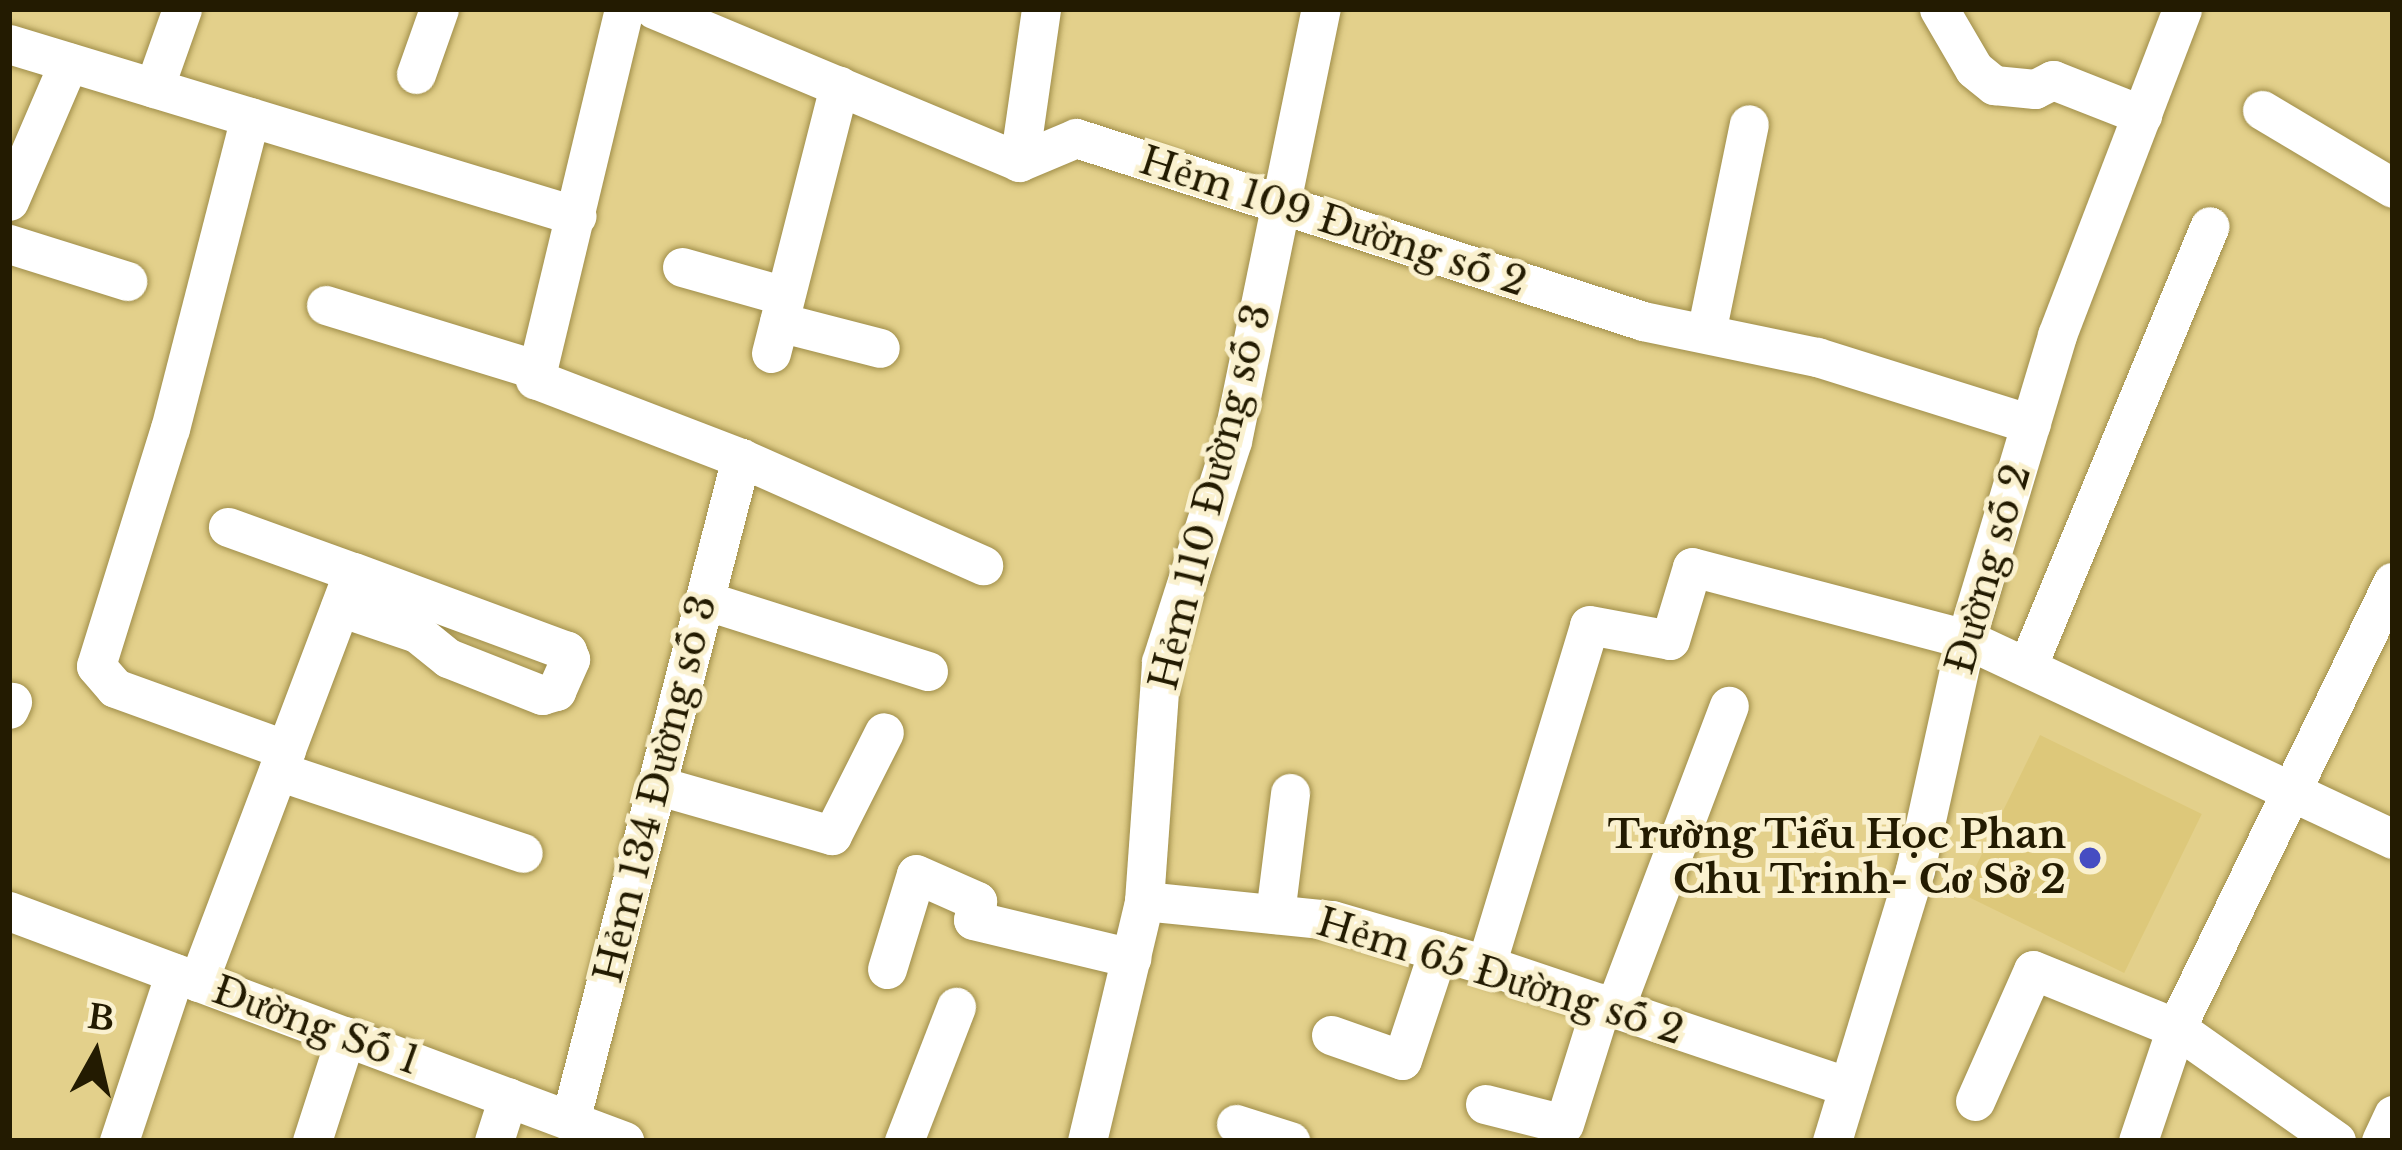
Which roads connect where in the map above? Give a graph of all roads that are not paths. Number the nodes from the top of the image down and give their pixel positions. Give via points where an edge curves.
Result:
1 (182, 9) edge
2 (439, 9) edge
3 (624, 9) edge
4 (654, 9) edge
5 (1041, 9) edge
6 (1321, 9) edge
7 (1939, 9) edge
8 (2182, 9) edge
9 (9, 44) edge
10 (68, 62) junction
11 (416, 74) dead end
12 (838, 86) junction
13 (154, 88) junction
14 (2262, 110) dead end
15 (2141, 115) junction
16 (250, 117) junction
17 (1748, 124) dead end
18 (1019, 162) junction
19 (2393, 188) edge
20 (9, 201) edge
21 (1282, 208) junction
22 (578, 216) junction
23 (2210, 226) dead end
24 (9, 244) edge
25 (682, 267) dead end
26 (127, 281) dead end
27 (326, 305) dead end
28 (778, 324) junction
29 (1706, 333) junction
30 (880, 348) dead end
31 (537, 370) junction
32 (2030, 424) junction
33 (741, 458) junction
34 (228, 527) dead end
35 (982, 565) dead end
36 (2393, 582) edge
37 (346, 589) junction
38 (704, 600) junction
39 (1966, 639) junction
40 (2027, 667) junction
41 (928, 671) dead end
42 (1729, 706) dead end
43 (884, 733) dead end
44 (282, 760) junction
45 (656, 785) junction
46 (2290, 787) junction
47 (1290, 793) dead end
48 (2393, 839) edge
49 (523, 853) dead end
50 (1144, 901) junction
51 (9, 911) edge
52 (1275, 914) junction
53 (1438, 952) junction
54 (1131, 958) junction
55 (1486, 964) junction
56 (886, 969) dead end
57 (187, 978) junction
58 (1608, 1005) junction
59 (956, 1006) dead end
60 (2176, 1028) junction
61 (1331, 1035) dead end
62 (346, 1036) junction
63 (1848, 1087) junction
64 (508, 1097) junction
65 (1975, 1101) dead end
66 (1484, 1104) dead end
67 (2393, 1115) edge
68 (571, 1121) junction
69 (1236, 1124) dead end
70 (2296, 1130) edge
71 (1566, 1132) edge
72 (119, 1141) edge
73 (312, 1141) edge
74 (494, 1141) edge
75 (624, 1141) edge
76 (904, 1141) edge
77 (1088, 1141) edge
78 (1290, 1141) edge
79 (1832, 1141) edge
80 (2138, 1141) edge
81 (2336, 1141) edge
82 (2381, 1141) edge

1 - 13 street
2 - 11 street
3 - 22 street
4 - 12 street
5 - 18 street
6 - 21 street, Hẻm 110 Đường số 3
7 - 15 street via 1974,68 1994,85 2035,88 2053,80
8 - 15 street, Đường số 2
9 - 10 street
10 - 13 street
10 - 20 street
12 - 18 street
12 - 28 street
13 - 16 street
14 - 19 street
15 - 32 street, Đường số 2
16 - 22 street
16 - 44 street via 170,428 96,666 115,688
17 - 29 street
18 - 21 street, Hẻm 109 Đường số 2 via 1076,138
21 - 29 street, Hẻm 109 Đường số 2 via 1643,321
21 - 50 street, Hẻm 110 Đường số 3 via 1232,441 1160,662
22 - 31 street
23 - 40 street
24 - 26 street
25 - 28 street
27 - 31 street
28 - 30 street
29 - 32 street, Hẻm 109 Đường số 2 via 1817,357
31 - 33 street via 535,379
32 - 39 street, Đường số 2
33 - 35 street
33 - 38 street, Hẻm 134 Đường số 3
34 - 37 street
36 - 46 street
37 - 37 street via 448,658 542,694 556,692 570,659 567,651
37 - 44 street
38 - 41 street
38 - 45 street, Hẻm 134 Đường số 3
39 - 40 street
39 - 55 street via 1692,567 1670,640 1589,625
39 - 63 street, Đường số 2 via 1915,871
40 - 46 street
42 - 58 street
43 - 45 street via 832,835
44 - 49 street
44 - 57 street
45 - 68 street, Hẻm 134 Đường số 3
46 - 48 street
46 - 60 street
47 - 52 street
50 - 52 street, Hẻm 65 Đường số 2
50 - 54 street, Hẻm 110 Đường số 3
51 - 57 street, Đường Số 1
52 - 53 street, Hẻm 65 Đường số 2 via 1332,920
53 - 55 street, Hẻm 65 Đường số 2
53 - 61 street via 1402,1060
54 - 56 street via 973,920 977,901 916,874
54 - 77 street, Hẻm 110 Đường số 3
55 - 58 street, Hẻm 65 Đường số 2
57 - 62 street, Đường Số 1
57 - 72 street
58 - 63 street, Hẻm 65 Đường số 2
58 - 71 street
59 - 76 street
60 - 65 street via 2033,970
60 - 70 street
60 - 80 street
62 - 64 street, Đường Số 1
62 - 73 street
63 - 79 street, Đường số 2
64 - 68 street, Đường Số 1
64 - 74 street
66 - 71 street
67 - 82 street
68 - 75 street, Đường Số 1
69 - 78 street
70 - 81 street

